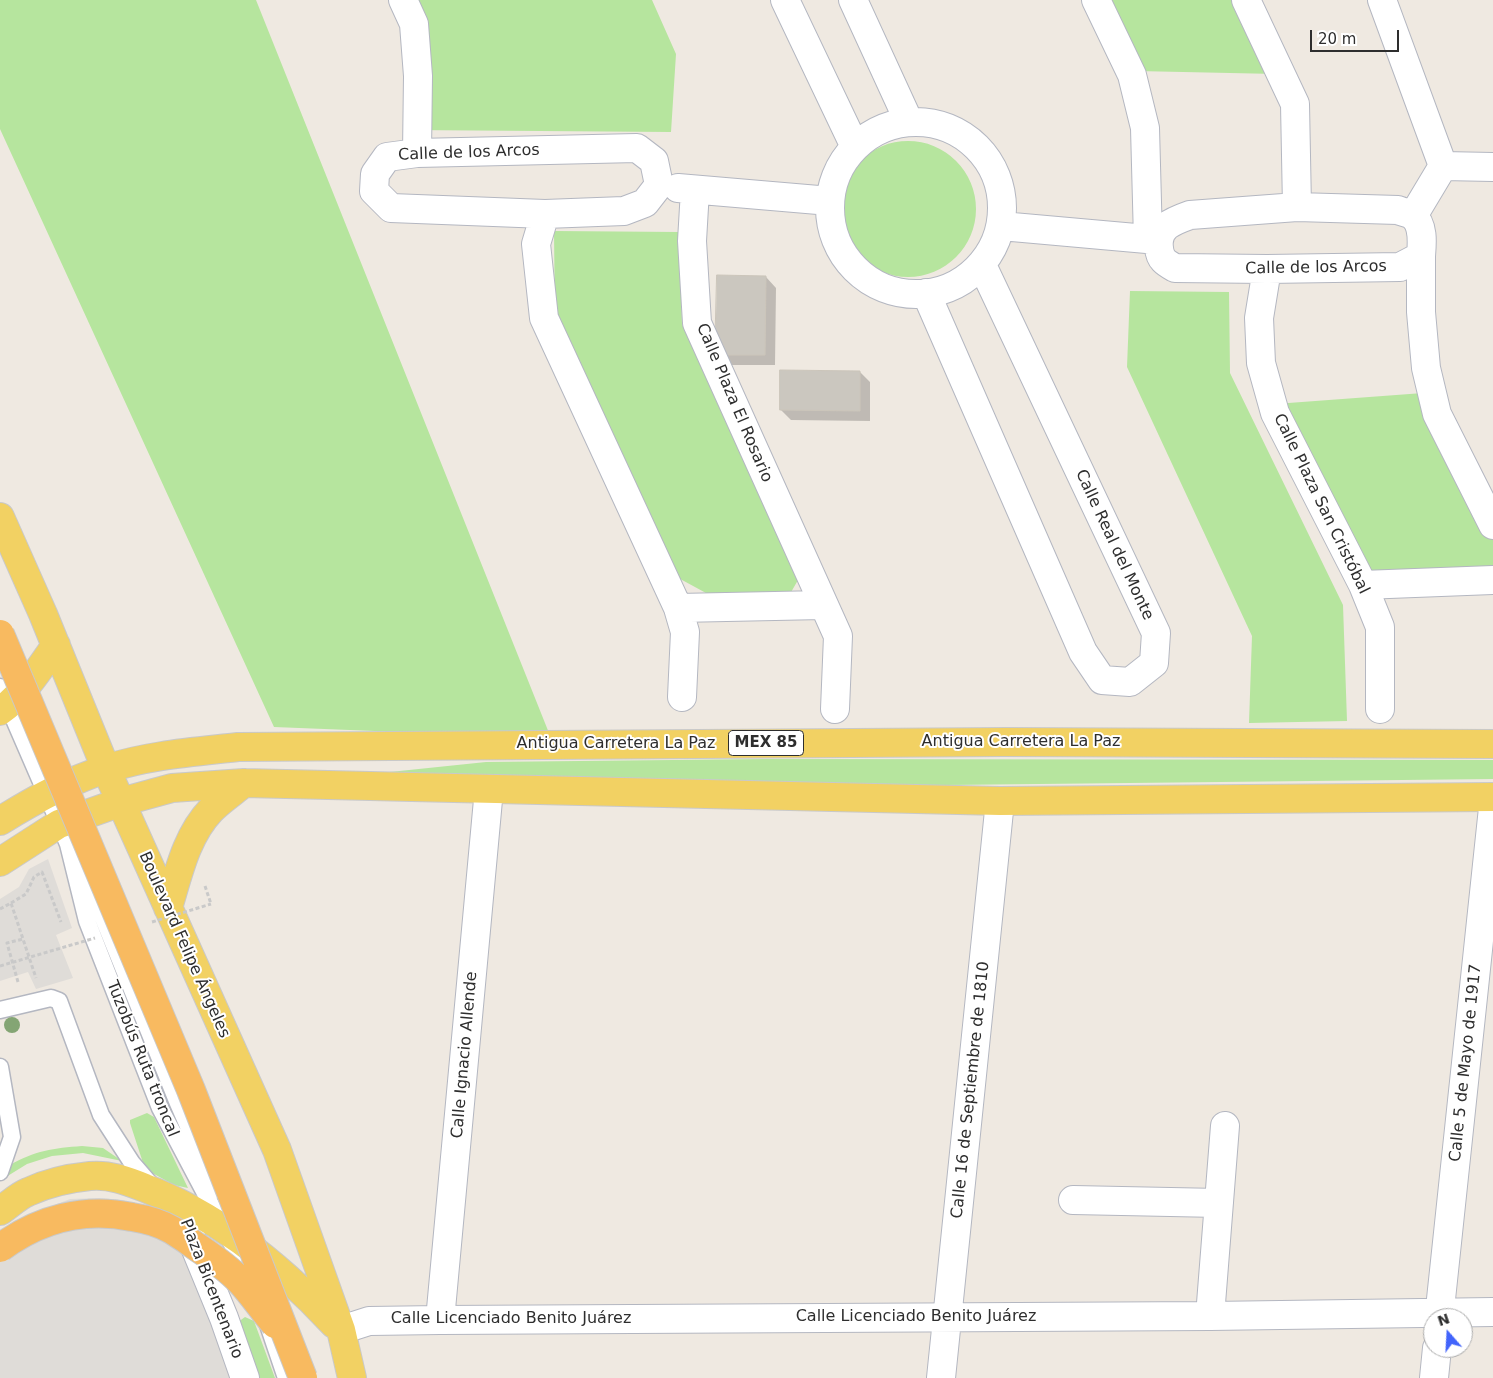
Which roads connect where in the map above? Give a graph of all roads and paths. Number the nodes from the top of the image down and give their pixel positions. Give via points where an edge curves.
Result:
1 (403, 0) edge
2 (785, 0) edge
3 (853, 0) edge
4 (1096, 0) edge
5 (1246, 0) edge
6 (1382, 0) edge
7 (909, 122) junction
8 (855, 147) junction
9 (417, 153) junction
10 (1444, 166) junction
11 (1493, 167) edge
12 (659, 185) junction
13 (695, 190) junction
14 (830, 200) junction
15 (1297, 206) junction
16 (545, 214) junction
17 (1413, 216) junction
18 (1001, 226) junction
19 (1153, 239) junction
20 (1421, 256) junction
21 (982, 265) junction
22 (1266, 269) junction
23 (926, 294) junction
24 (0, 517) edge
25 (1493, 525) edge
26 (1493, 580) edge
27 (1362, 585) junction
28 (823, 605) junction
29 (678, 608) junction
30 (0, 634) edge
31 (56, 645) junction
32 (682, 697) dead end
33 (3, 701) edge
34 (835, 708) dead end
35 (1380, 709) dead end
36 (1493, 744) edge
37 (106, 769) junction
38 (244, 783) junction
39 (489, 790) junction
40 (46, 793) junction
41 (1493, 797) edge
42 (1000, 801) junction
43 (121, 802) junction
44 (1493, 808) edge
45 (0, 821) edge
46 (63, 834) junction
47 (0, 862) edge
48 (11, 903) junction
49 (168, 908) junction
50 (0, 909) edge
51 (61, 923) dead end
52 (23, 938) junction
53 (38, 982) dead end
54 (24, 1004) junction
55 (0, 1010) edge
56 (0, 1067) edge
57 (1225, 1126) dead end
58 (0, 1172) edge
59 (167, 1197) junction
60 (1074, 1200) dead end
61 (1219, 1203) junction
62 (0, 1211) edge
63 (230, 1233) junction
64 (0, 1248) edge
65 (1441, 1308) edge
66 (1493, 1312) edge
67 (1473, 1313) edge
68 (1423, 1315) edge
69 (948, 1316) junction
70 (1210, 1316) junction
71 (440, 1320) junction
72 (341, 1330) junction
73 (291, 1344) junction
74 (1435, 1358) edge
75 (245, 1378) edge
76 (286, 1378) edge
77 (303, 1378) edge
78 (352, 1378) edge
79 (941, 1378) edge
80 (1434, 1378) edge

1 - 9 street via 414,24 418,76
2 - 8 street
3 - 7 street
4 - 19 street via 1132,75 1145,128
5 - 15 street via 1295,104
6 - 10 street
7 - 8 street via 889,126
7 - 18 street via 929,122 949,128 967,137 982,151 1000,186
8 - 14 street via 842,163
9 - 12 street, Calle de los Arcos via 637,148 654,161
9 - 16 street, Calle de los Arcos via 386,157 375,174 374,192 391,208
10 - 11 street
10 - 17 street
12 - 13 street
12 - 16 street, Calle de los Arcos via 645,203 624,212
13 - 14 street
13 - 28 street, Calle Plaza El Rosario via 692,241 698,323
14 - 23 street via 831,226 840,250 856,270 877,285 901,293
15 - 17 street via 1398,210
15 - 19 street via 1190,215 1175,220
16 - 29 street via 536,244 544,318
17 - 20 street via 1420,227
18 - 19 street
18 - 21 street
19 - 22 street, Calle de los Arcos via 1164,263 1175,268
20 - 22 street, Calle de los Arcos via 1400,266
20 - 25 street via 1426,368 1436,414
21 - 23 street via 966,279
21 - 23 street, Calle Real del Monte via 1156,633 1154,663 1130,682 1102,680 1083,652
22 - 27 street, Calle Plaza San Cristóbal via 1259,318 1261,362 1275,413
24 - 31 main road, Boulevard Felipe Ángeles
26 - 27 street
27 - 35 street, Calle Plaza San Cristóbal via 1380,627
28 - 29 street
28 - 34 street, Calle Plaza El Rosario via 838,636
29 - 32 street via 685,632
30 - 73 highway, bridge via 191,1090
31 - 33 main road via 37,672
31 - 37 main road, Boulevard Felipe Ángeles
33 - 40 lane, Tuzobús Ruta troncal
36 - 37 main road, Antigua Carretera La Paz / MEX 85 via 1005,742 238,747 153,757
37 - 40 main road, Antigua Carretera La Paz / MEX 85
37 - 43 main road, Boulevard Felipe Ángeles
38 - 39 main road
38 - 43 main road via 172,788
38 - 49 main road via 210,811 195,833 185,852
39 - 42 main road
39 - 71 street, Calle Ignacio Allende
40 - 45 main road, MEX 85
40 - 46 lane, Tuzobús Ruta troncal
41 - 42 main road
42 - 69 street, Calle 16 de Septiembre de 1810
43 - 46 main road
43 - 49 main road, Boulevard Felipe Ángeles
44 - 65 street, Calle 5 de Mayo de 1917
46 - 47 main road
46 - 63 lane, Tuzobús Ruta troncal via 97,903
48 - 50 path
48 - 51 path via 26,894 34,877 42,872
48 - 52 path
49 - 72 main road, Boulevard Felipe Ángeles via 276,1150
52 - 53 path
52 - 54 path via 7,943
54 - 55 lane
54 - 59 lane via 51,998 59,1001 101,1115 132,1163
56 - 58 lane via 12,1137
57 - 61 street
59 - 62 main road via 122,1179 92,1176 60,1181 27,1192
59 - 63 main road
59 - 75 street, Plaza Bicentenario via 224,1318
60 - 61 street
61 - 70 street
63 - 72 main road via 263,1256
63 - 76 lane, Tuzobús Ruta troncal via 256,1290
64 - 73 highway, bridge via 37,1226 64,1217 91,1213 145,1219 170,1229 215,1259 240,1282
66 - 67 street, Calle Licenciado Benito Juárez
68 - 70 street, Calle Licenciado Benito Juárez
69 - 70 street, Calle Licenciado Benito Juárez
69 - 71 street, Calle Licenciado Benito Juárez
69 - 79 street, Calle 16 de Septiembre de 1810
71 - 72 street, Calle Licenciado Benito Juárez via 369,1321
72 - 78 main road, Boulevard Felipe Ángeles
73 - 77 highway, bridge
74 - 80 street

